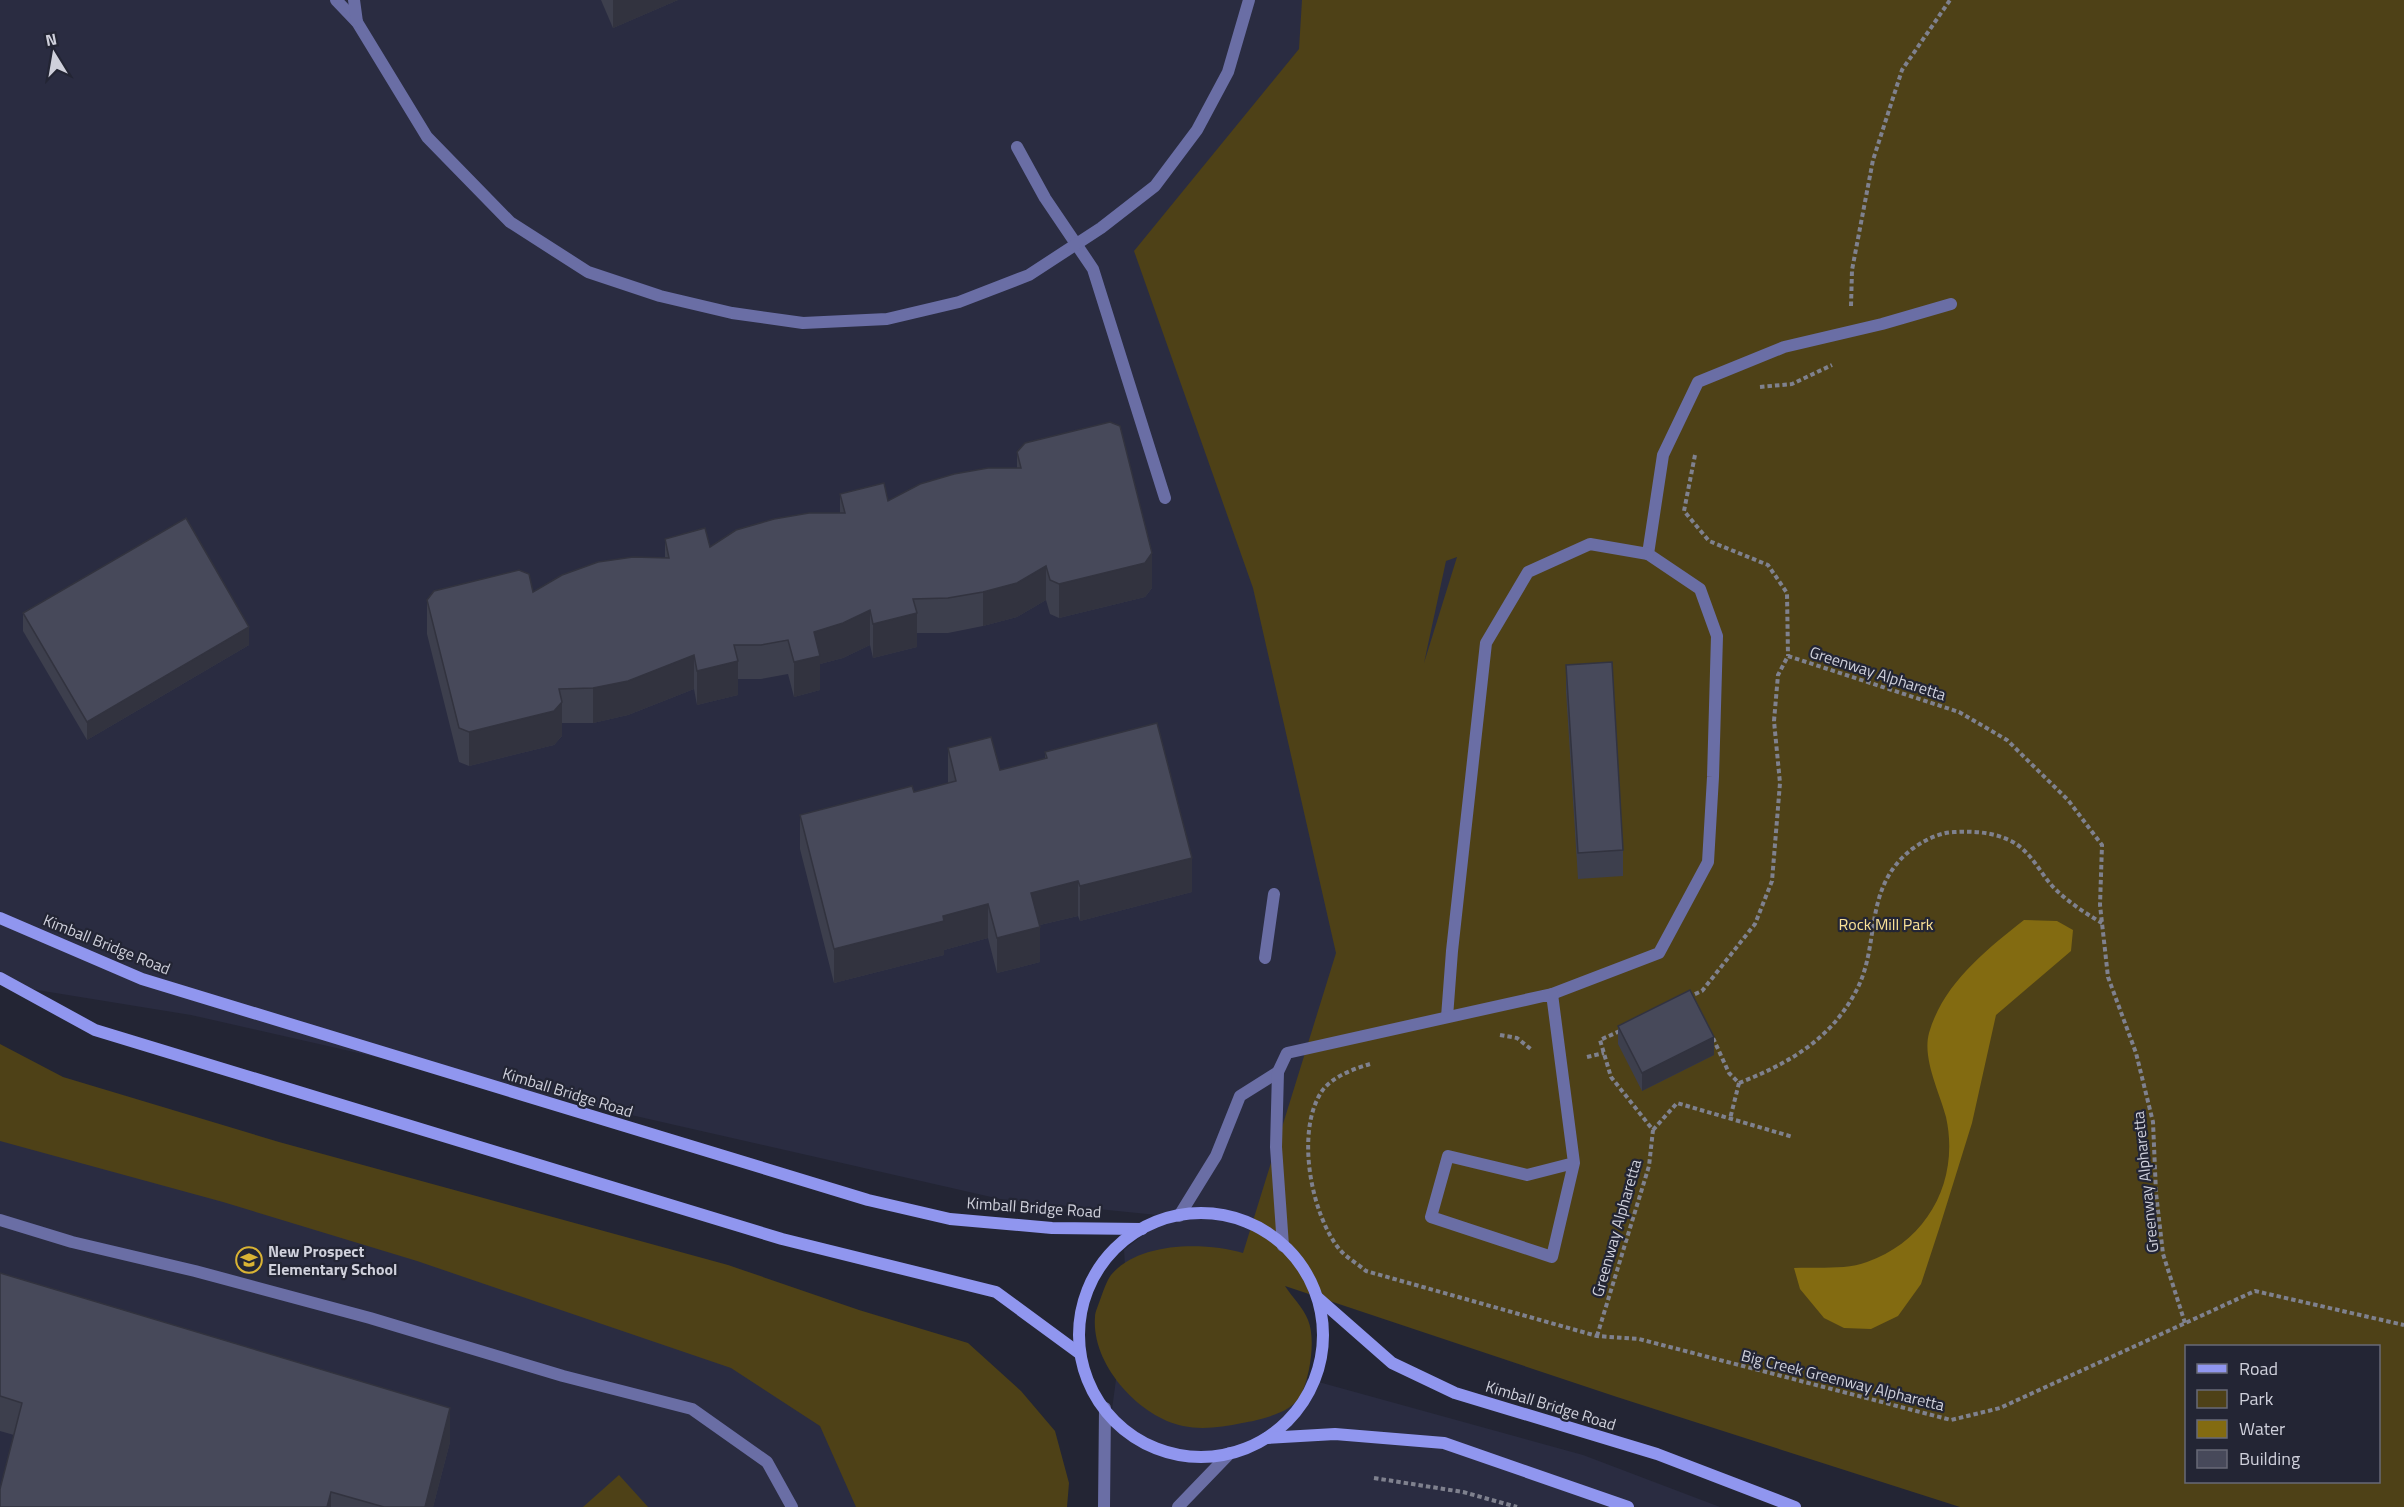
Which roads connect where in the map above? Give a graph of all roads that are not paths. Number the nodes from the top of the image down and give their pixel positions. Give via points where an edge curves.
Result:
1 (336, 0) edge
2 (354, 0) edge
3 (1250, 0) edge
4 (357, 22) junction
5 (1017, 147) dead end
6 (1078, 244) junction
7 (1951, 304) dead end
8 (1165, 498) dead end
9 (1648, 554) junction
10 (1274, 894) dead end
11 (0, 918) edge
12 (1265, 958) dead end
13 (0, 978) edge
14 (1552, 994) junction
15 (1447, 1017) junction
16 (1278, 1072) junction
17 (1574, 1163) junction
18 (1179, 1216) junction
19 (0, 1220) edge
20 (1142, 1229) junction
21 (1283, 1246) junction
22 (1318, 1298) junction
23 (1079, 1353) junction
24 (1105, 1408) junction
25 (1267, 1438) junction
26 (1230, 1453) junction
27 (792, 1507) edge
28 (1104, 1507) edge
29 (1178, 1507) edge
30 (1628, 1507) edge
31 (1795, 1507) edge

1 - 4 street
2 - 4 street
3 - 6 street via 1228,72 1197,130 1155,186
4 - 6 street via 427,137 510,222 588,272 660,296 732,313 803,323 887,319 959,302 1029,275
5 - 6 street via 1045,198
6 - 8 street via 1093,269
7 - 9 street via 1784,346 1698,382 1663,455
9 - 14 street via 1700,588 1717,636 1708,862 1659,953
9 - 15 street via 1590,544 1528,572 1486,643
10 - 12 street
11 - 20 street, Kimball Bridge Road via 142,979 868,1200 950,1218 1052,1228
13 - 23 street via 95,1030 782,1239 996,1292
14 - 15 street
14 - 17 street
15 - 16 street via 1287,1053
16 - 18 street via 1240,1096 1216,1156
16 - 21 street via 1276,1147
17 - 17 street via 1527,1174 1448,1156 1431,1217 1552,1257
18 - 20 street via 1154,1221
18 - 21 street via 1194,1212 1235,1217 1271,1234
19 - 27 street via 72,1242 195,1270 692,1409 766,1462
20 - 23 street via 1119,1243 1094,1274 1080,1312
21 - 22 street via 1300,1262
22 - 25 street via 1323,1337 1316,1376 1297,1411
22 - 31 street, Kimball Bridge Road via 1392,1363 1455,1393 1657,1454
23 - 24 street via 1092,1392
24 - 26 street via 1116,1424 1150,1447 1190,1456
24 - 28 street
25 - 26 street
25 - 30 street via 1335,1434 1444,1443
26 - 29 street

